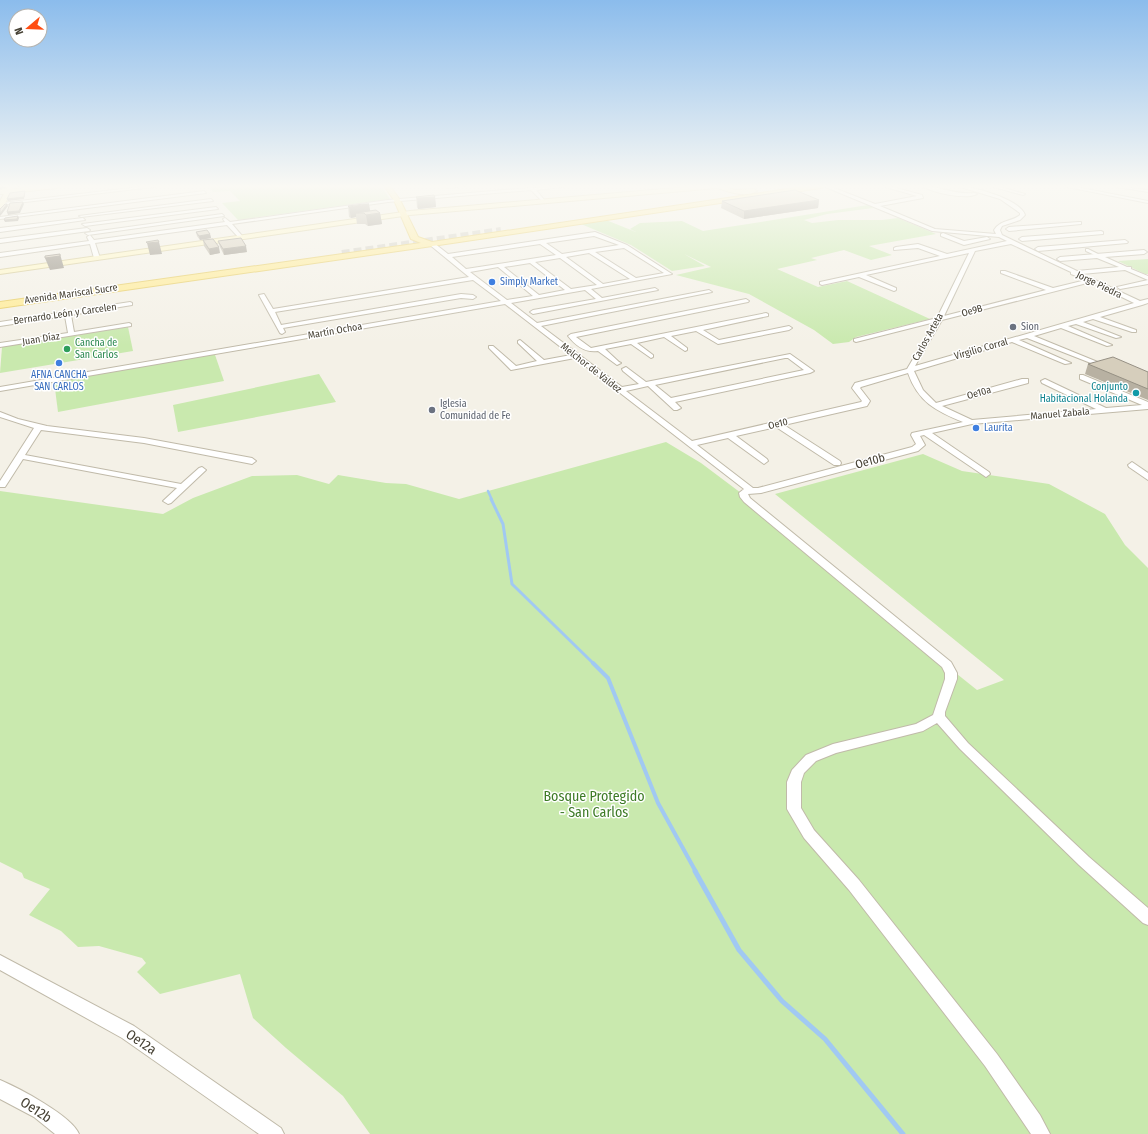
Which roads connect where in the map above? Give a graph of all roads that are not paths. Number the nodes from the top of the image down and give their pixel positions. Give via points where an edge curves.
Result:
1 (10, 239) edge
2 (91, 239) edge
3 (114, 239) edge
4 (227, 239) edge
5 (419, 239) joint
6 (452, 239) edge
7 (562, 239) edge
8 (607, 239) edge
9 (955, 239) edge
10 (985, 239) edge
11 (1005, 239) edge
12 (1063, 239) edge
13 (0, 241) edge
14 (92, 242) junction
15 (541, 242) junction
16 (1011, 242) junction
17 (1125, 242) dead end
18 (432, 244) junction
19 (625, 246) junction
20 (389, 247) junction
21 (1081, 247) junction
22 (896, 249) dead end
23 (1038, 249) dead end
24 (973, 250) junction
25 (591, 252) junction
26 (1144, 252) dead end
27 (342, 253) tunnel mouth
28 (0, 255) edge
29 (448, 256) junction
30 (561, 256) junction
31 (946, 256) junction
32 (1100, 256) junction
33 (97, 258) junction
34 (1060, 259) dead end
35 (531, 261) junction
36 (500, 266) junction
37 (1128, 269) junction
38 (465, 271) junction
39 (0, 272) edge
40 (1003, 272) dead end
41 (1074, 274) junction
42 (860, 275) junction
43 (1148, 277) edge
44 (474, 278) junction
45 (635, 280) junction
46 (1089, 281) junction
47 (139, 282) junction
48 (1148, 282) edge
49 (822, 284) dead end
50 (603, 286) junction
51 (1120, 287) dead end
52 (586, 288) junction
53 (894, 289) dead end
54 (655, 290) dead end
55 (1052, 290) junction
56 (570, 291) junction
57 (709, 292) dead end
58 (262, 295) dead end
59 (473, 296) dead end
60 (538, 296) junction
61 (0, 298) edge
62 (600, 300) junction
63 (1148, 301) edge
64 (506, 302) junction
65 (746, 302) dead end
66 (370, 303) junction
67 (130, 304) dead end
68 (1138, 304) junction
69 (0, 305) edge
70 (726, 305) junction
71 (1148, 307) edge
72 (270, 311) junction
73 (533, 312) dead end
74 (68, 314) junction
75 (766, 315) dead end
76 (1094, 317) junction
77 (748, 318) junction
78 (939, 320) junction
79 (1077, 322) junction
80 (0, 324) edge
81 (129, 325) dead end
82 (536, 325) junction
83 (1061, 326) junction
84 (279, 327) junction
85 (789, 328) dead end
86 (697, 329) junction
87 (1134, 331) dead end
88 (71, 334) junction
89 (759, 334) junction
90 (665, 335) junction
91 (1027, 336) junction
92 (1118, 337) dead end
93 (286, 339) junction
94 (767, 339) dead end
95 (856, 340) dead end
96 (1012, 340) junction
97 (520, 342) dead end
98 (632, 342) junction
99 (578, 343) junction
100 (0, 345) edge
101 (1109, 345) dead end
102 (563, 346) junction
103 (491, 347) dead end
104 (599, 348) junction
105 (685, 349) dead end
106 (576, 356) junction
107 (651, 356) dead end
108 (543, 363) junction
109 (617, 363) dead end
110 (1066, 363) dead end
111 (1103, 366) edge
112 (626, 369) dead end
113 (910, 369) junction
114 (1083, 377) dead end
115 (1024, 380) dead end
116 (1045, 381) dead end
117 (647, 385) junction
118 (0, 389) edge
119 (620, 390) junction
120 (669, 400) junction
121 (866, 403) joint
122 (934, 406) junction
123 (1148, 406) edge
124 (677, 408) dead end
125 (1106, 411) junction
126 (0, 414) edge
127 (972, 422) junction
128 (778, 424) junction
129 (38, 428) junction
130 (925, 432) junction
131 (730, 435) junction
132 (690, 444) junction
133 (20, 456) junction
134 (252, 461) dead end
135 (764, 461) dead end
136 (837, 463) dead end
137 (1132, 465) dead end
138 (202, 470) dead end
139 (986, 474) dead end
140 (1148, 477) edge
141 (2, 485) dead end
142 (183, 487) junction
143 (750, 490) junction
144 (168, 501) dead end
145 (939, 717) junction
146 (1148, 918) edge
147 (0, 962) edge
148 (0, 1088) edge
149 (70, 1134) edge
150 (276, 1134) edge
151 (1041, 1134) edge

1 - 13 street
2 - 14 street
3 - 14 street
4 - 33 main road
5 - 18 main road
5 - 20 main road, Avenida Mariscal Sucre
6 - 18 main road, Avenida Mariscal Sucre
7 - 15 street
8 - 19 street
9 - 10 street via 964,243
11 - 16 street, Jorge Piedra
12 - 21 street
14 - 28 street
14 - 33 street
15 - 29 street
15 - 30 street
16 - 24 street
16 - 41 street, Jorge Piedra
17 - 21 street
18 - 20 main road, Avenida Mariscal Sucre
18 - 29 street, Melchor de Valdez
19 - 25 street
19 - 45 street, Martín Ochoa via 669,274
20 - 47 main road, Avenida Mariscal Sucre
21 - 23 street
21 - 32 street
22 - 31 street via 916,245
24 - 31 street
24 - 78 street, Carlos Arteta
25 - 30 street
25 - 45 street
26 - 32 street
27 - 47 main road, Avenida Mariscal Sucre
29 - 38 street, Melchor de Valdez
30 - 35 street
30 - 50 street
31 - 42 street
32 - 34 street
32 - 37 street
33 - 39 main road
35 - 36 street
35 - 56 street
36 - 38 street
36 - 60 street
37 - 41 street
37 - 43 street
38 - 44 street, Melchor de Valdez
40 - 55 street
41 - 46 street, Jorge Piedra
42 - 49 street
42 - 53 street
44 - 64 street, Melchor de Valdez
44 - 66 street
45 - 50 street, Martín Ochoa
46 - 55 street, Oe9B
46 - 68 street, Jorge Piedra
47 - 61 main road, Avenida Mariscal Sucre
47 - 69 main road, Avenida Mariscal Sucre
48 - 51 street
50 - 52 street, Martín Ochoa
52 - 56 street, Martín Ochoa
52 - 62 street
54 - 62 street
55 - 78 street, Oe9B
56 - 60 street, Martín Ochoa
57 - 82 street
58 - 72 street
59 - 66 street
60 - 64 street, Martín Ochoa
62 - 73 street
63 - 68 street, Virgilio Corral
64 - 82 street, Melchor de Valdez
64 - 93 street, Martín Ochoa
65 - 70 street
66 - 72 street
66 - 84 street
67 - 74 street, Bernardo León y Carcelen
68 - 71 street, Jorge Piedra
68 - 76 street, Virgilio Corral
70 - 77 street
70 - 99 street via 571,336
72 - 84 street
74 - 80 street, Bernardo León y Carcelen
74 - 88 street
75 - 77 street
76 - 79 street, Virgilio Corral
76 - 87 street
77 - 86 street
78 - 95 street, Oe9B
78 - 113 street, Carlos Arteta
79 - 83 street, Virgilio Corral
79 - 92 street
81 - 88 street, Juan Díaz
82 - 102 street, Melchor de Valdez
83 - 91 street, Virgilio Corral
83 - 101 street
84 - 93 street
85 - 89 street
86 - 89 street via 718,342
86 - 90 street
88 - 100 street, Juan Díaz
89 - 94 street
90 - 98 street
90 - 105 street
91 - 96 street, Virgilio Corral
91 - 111 street
93 - 118 street, Martín Ochoa
96 - 110 street
96 - 113 street, Virgilio Corral
97 - 108 street
98 - 104 street
98 - 107 street
99 - 102 street
99 - 104 street via 588,350
102 - 106 street, Melchor de Valdez
103 - 108 street via 514,368
104 - 109 street
106 - 108 street
106 - 119 street, Melchor de Valdez
112 - 117 street
113 - 121 street, Virgilio Corral via 858,385 856,388
113 - 122 street, Carlos Arteta via 921,395
114 - 123 street
115 - 122 street, Oe10a
116 - 125 street
117 - 119 street
117 - 120 street
117 - 120 street via 785,356 790,356 810,371
119 - 132 street, Melchor de Valdez
120 - 124 street
121 - 128 street, Oe10
122 - 127 street, Carlos Arteta
123 - 125 street, Manuel Zabala
125 - 127 street, Manuel Zabala
126 - 129 street
127 - 130 street
128 - 131 street, Oe10
128 - 136 street
129 - 133 street
129 - 134 street via 159,442
130 - 139 street
130 - 143 street, Oe10b via 915,435 921,445 915,449 758,491
131 - 132 street, Oe10
131 - 135 street
132 - 143 street, Melchor de Valdez
133 - 141 street
133 - 142 street
137 - 140 street
138 - 142 street
142 - 144 street
143 - 145 street via 743,493 744,497 947,665 952,673
145 - 146 street via 964,746
145 - 151 street via 919,728 834,749 811,758 798,770 794,782 794,809 809,834 854,885 991,1060
147 - 150 street, Oe12a via 128,1032
148 - 149 street, Oe12b via 40,1111

